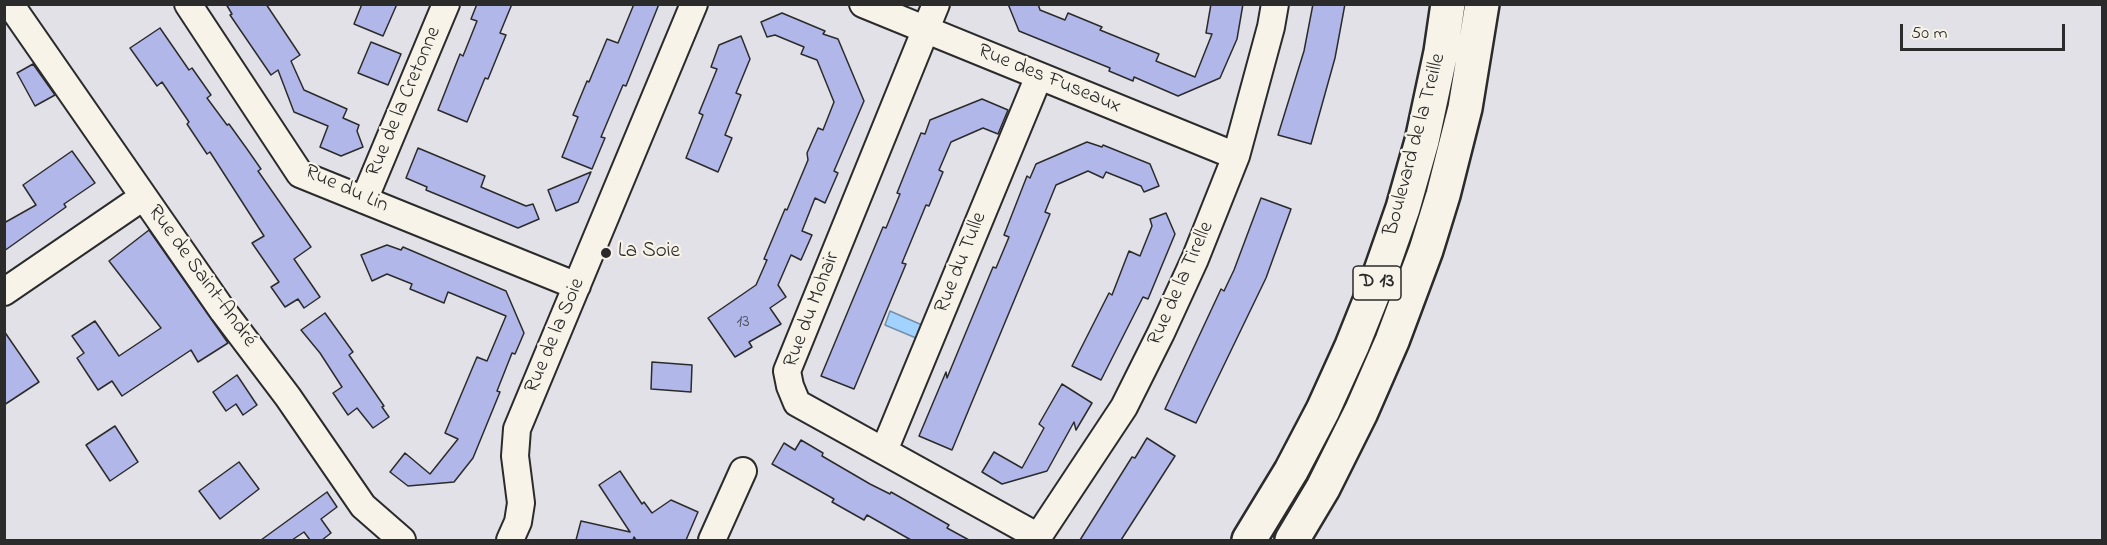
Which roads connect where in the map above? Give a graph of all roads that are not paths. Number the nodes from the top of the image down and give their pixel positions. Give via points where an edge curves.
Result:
1 (10, 4) edge
2 (188, 4) edge
3 (446, 4) edge
4 (694, 4) edge
5 (863, 4) edge
6 (936, 4) edge
7 (1275, 4) edge
8 (1448, 4) edge
9 (1482, 4) edge
10 (925, 30) junction
11 (1039, 76) junction
12 (1236, 156) junction
13 (143, 196) junction
14 (364, 200) junction
15 (577, 286) junction
16 (4, 292) edge
17 (883, 449) junction
18 (743, 471) dead end
19 (1036, 538) edge
20 (402, 540) edge
21 (510, 540) edge
22 (712, 540) edge
23 (1249, 540) edge
24 (1292, 540) edge

1 - 13 street, Rue de Saint-André
2 - 14 street, Rue du Lin via 300,174
3 - 14 street, Rue de la Cretonne
4 - 15 street, Rue de la Soie
5 - 10 street, Rue des Fuseaux
6 - 10 street, Rue du Mohair
7 - 12 street, Rue de la Tirelle
8 - 23 main road, Boulevard de la Treille / D 13 via 1422,141 1374,291 1323,410
9 - 24 main road, Boulevard de la Treille / D 13 via 1465,108 1426,250 1361,412
10 - 11 street, Rue des Fuseaux
10 - 17 street, Rue du Mohair via 787,371 797,403
11 - 12 street, Rue des Fuseaux
11 - 17 street, Rue du Tulle
12 - 19 street, Rue de la Tirelle via 1195,259 1124,406
13 - 16 street
13 - 20 street, Rue de Saint-André via 363,506
14 - 15 street, Rue du Lin
15 - 21 street, Rue de la Soie via 517,429 515,456 522,503
17 - 19 street, Rue du Mohair
18 - 22 street

